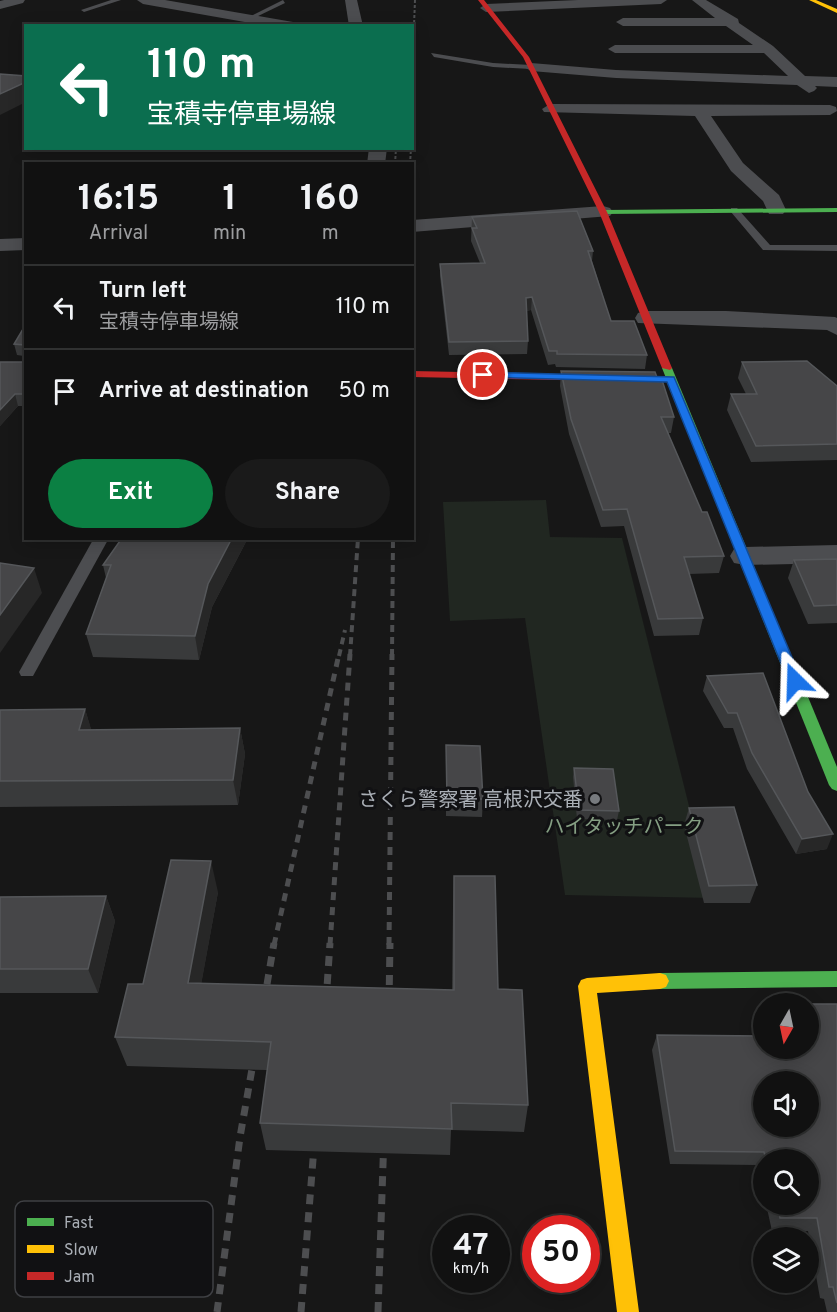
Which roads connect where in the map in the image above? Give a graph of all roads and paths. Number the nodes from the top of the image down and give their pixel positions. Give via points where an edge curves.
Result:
1 (19, 0) edge
2 (118, 0) edge
3 (143, 0) edge
4 (211, 0) edge
5 (351, 0) edge
6 (661, 0) edge
7 (698, 0) edge
8 (812, 0) edge
9 (284, 2) dead end
10 (483, 4) edge
11 (574, 4) junction
12 (0, 5) edge
13 (191, 8) junction
14 (84, 10) dead end
15 (837, 11) edge
16 (586, 16) dead end
17 (252, 21) edge
18 (615, 22) dead end
19 (732, 22) junction
20 (278, 24) edge
21 (356, 24) edge
22 (768, 49) junction
23 (434, 55) dead end
24 (531, 67) junction
25 (642, 75) junction
26 (801, 81) junction
27 (837, 82) edge
28 (550, 109) junction
29 (700, 111) junction
30 (833, 113) edge
31 (734, 210) junction
32 (776, 210) junction
33 (837, 210) edge
34 (603, 212) junction
35 (414, 226) edge
36 (24, 244) edge
37 (0, 245) edge
38 (837, 248) edge
39 (646, 318) junction
40 (837, 328) edge
41 (414, 374) edge
42 (623, 378) edge
43 (101, 540) edge
44 (837, 554) edge
45 (745, 556) junction
46 (27, 672) dead end
47 (837, 784) edge
48 (837, 979) edge
49 (628, 1312) edge

1 - 12 street
2 - 14 lane
3 - 13 street
4 - 13 street
5 - 21 street
6 - 11 street
7 - 19 street
8 - 15 street
9 - 17 lane
10 - 11 street
10 - 24 street
11 - 16 street
13 - 17 street
17 - 20 street
18 - 19 street
19 - 22 street
22 - 25 street via 611,44
22 - 26 street
23 - 24 lane
24 - 25 street
24 - 28 street
25 - 26 street
26 - 27 street
26 - 30 street
28 - 29 street
28 - 34 street
29 - 30 street
29 - 32 street via 737,167 772,199
31 - 32 street
31 - 34 street
31 - 38 lane via 768,248
32 - 33 street
34 - 35 street
34 - 39 street
36 - 37 street
39 - 40 street via 726,318 835,324
39 - 45 street via 664,379
41 - 42 street
43 - 46 lane
44 - 45 street
45 - 47 street
48 - 49 street via 640,981 587,986

